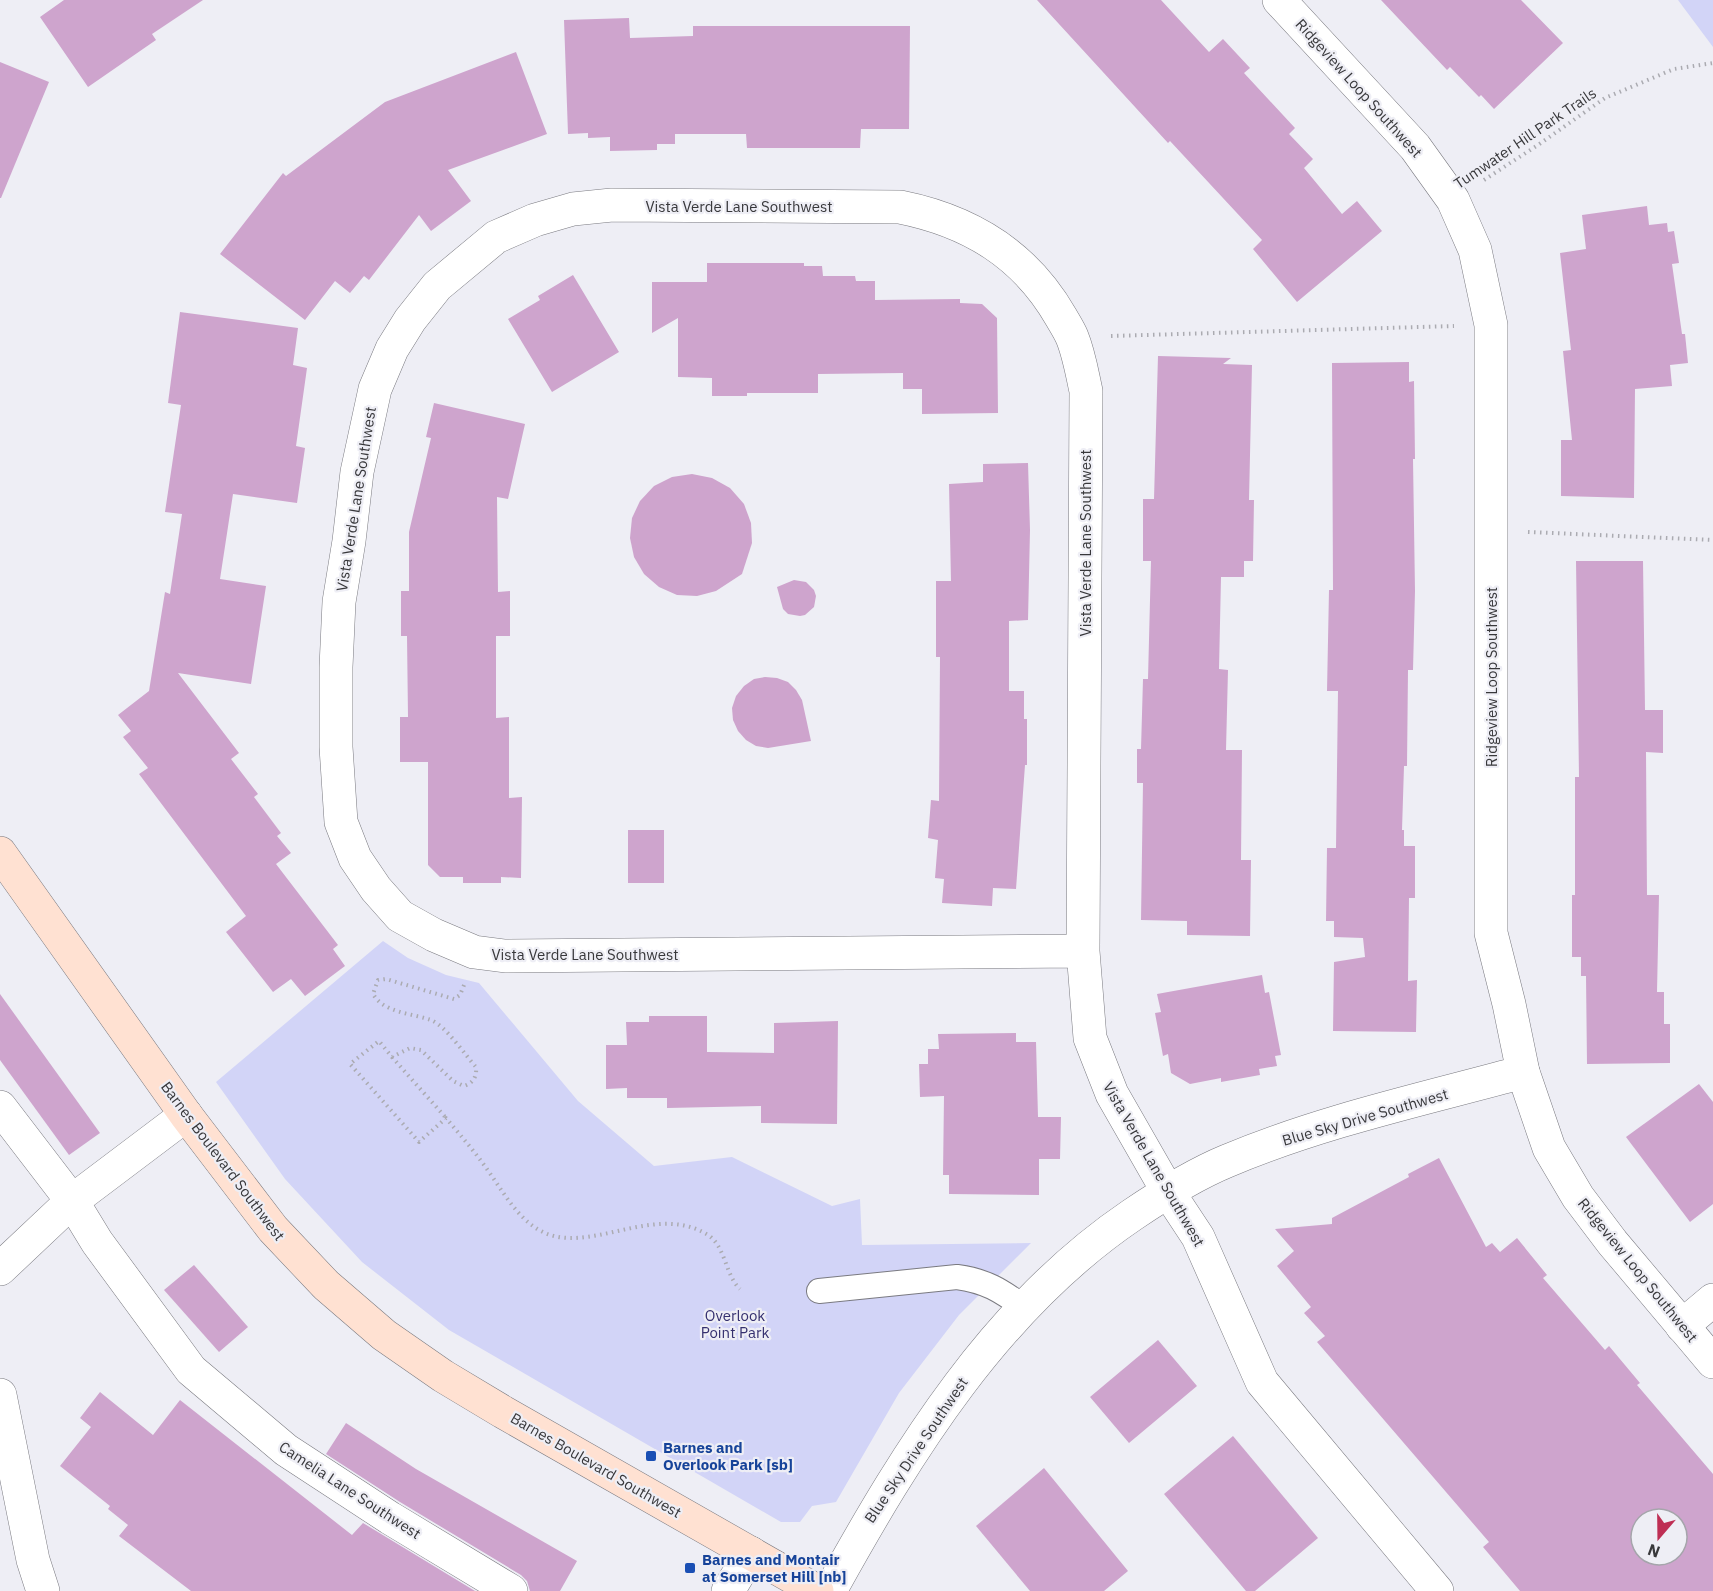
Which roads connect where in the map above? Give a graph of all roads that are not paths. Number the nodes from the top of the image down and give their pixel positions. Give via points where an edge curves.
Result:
1 (1279, 0) edge
2 (0, 853) edge
3 (1083, 951) junction
4 (1523, 1072) junction
5 (0, 1107) edge
6 (186, 1115) junction
7 (1167, 1190) junction
8 (72, 1201) junction
9 (0, 1269) edge
10 (819, 1291) dead end
11 (1713, 1300) edge
12 (1024, 1307) junction
13 (1682, 1326) junction
14 (1713, 1362) edge
15 (0, 1395) edge
16 (751, 1553) junction
17 (43, 1591) edge
18 (511, 1591) edge
19 (728, 1591) edge
20 (817, 1591) edge
21 (830, 1591) edge
22 (1437, 1591) edge

1 - 4 street, Ridgeview Loop Southwest via 1415,147 1453,200 1475,250 1491,325 1491,933
2 - 6 street, Barnes Boulevard Southwest
3 - 3 street, Vista Verde Lane Southwest via 1086,391 1072,337 1048,295 1014,257 951,221 900,207 612,205 573,209 496,237 437,286 410,320 375,389 357,472 339,602 336,747 340,822 355,858 376,890 400,916 474,952 505,956
3 - 7 street, Vista Verde Lane Southwest via 1090,1038 1112,1094
4 - 7 street, Blue Sky Drive Southwest via 1323,1126 1227,1161
4 - 13 street, Ridgeview Loop Southwest via 1549,1148 1578,1197
5 - 8 street, Camelia Lane Southwest
6 - 8 street
6 - 16 street, Barnes Boulevard Southwest via 273,1229 326,1285 384,1335 503,1412
7 - 12 street, Blue Sky Drive Southwest via 1069,1263
7 - 22 street, Vista Verde Lane Southwest via 1198,1237 1262,1382
8 - 9 street
8 - 18 street, Camelia Lane Southwest via 97,1242 191,1370 286,1450
10 - 12 lane via 957,1278 978,1280
11 - 13 street
12 - 21 street, Blue Sky Drive Southwest via 971,1369 914,1448
13 - 14 street, Ridgeview Loop Southwest
15 - 17 street via 33,1560
16 - 19 street
16 - 20 street, Barnes Boulevard Southwest

